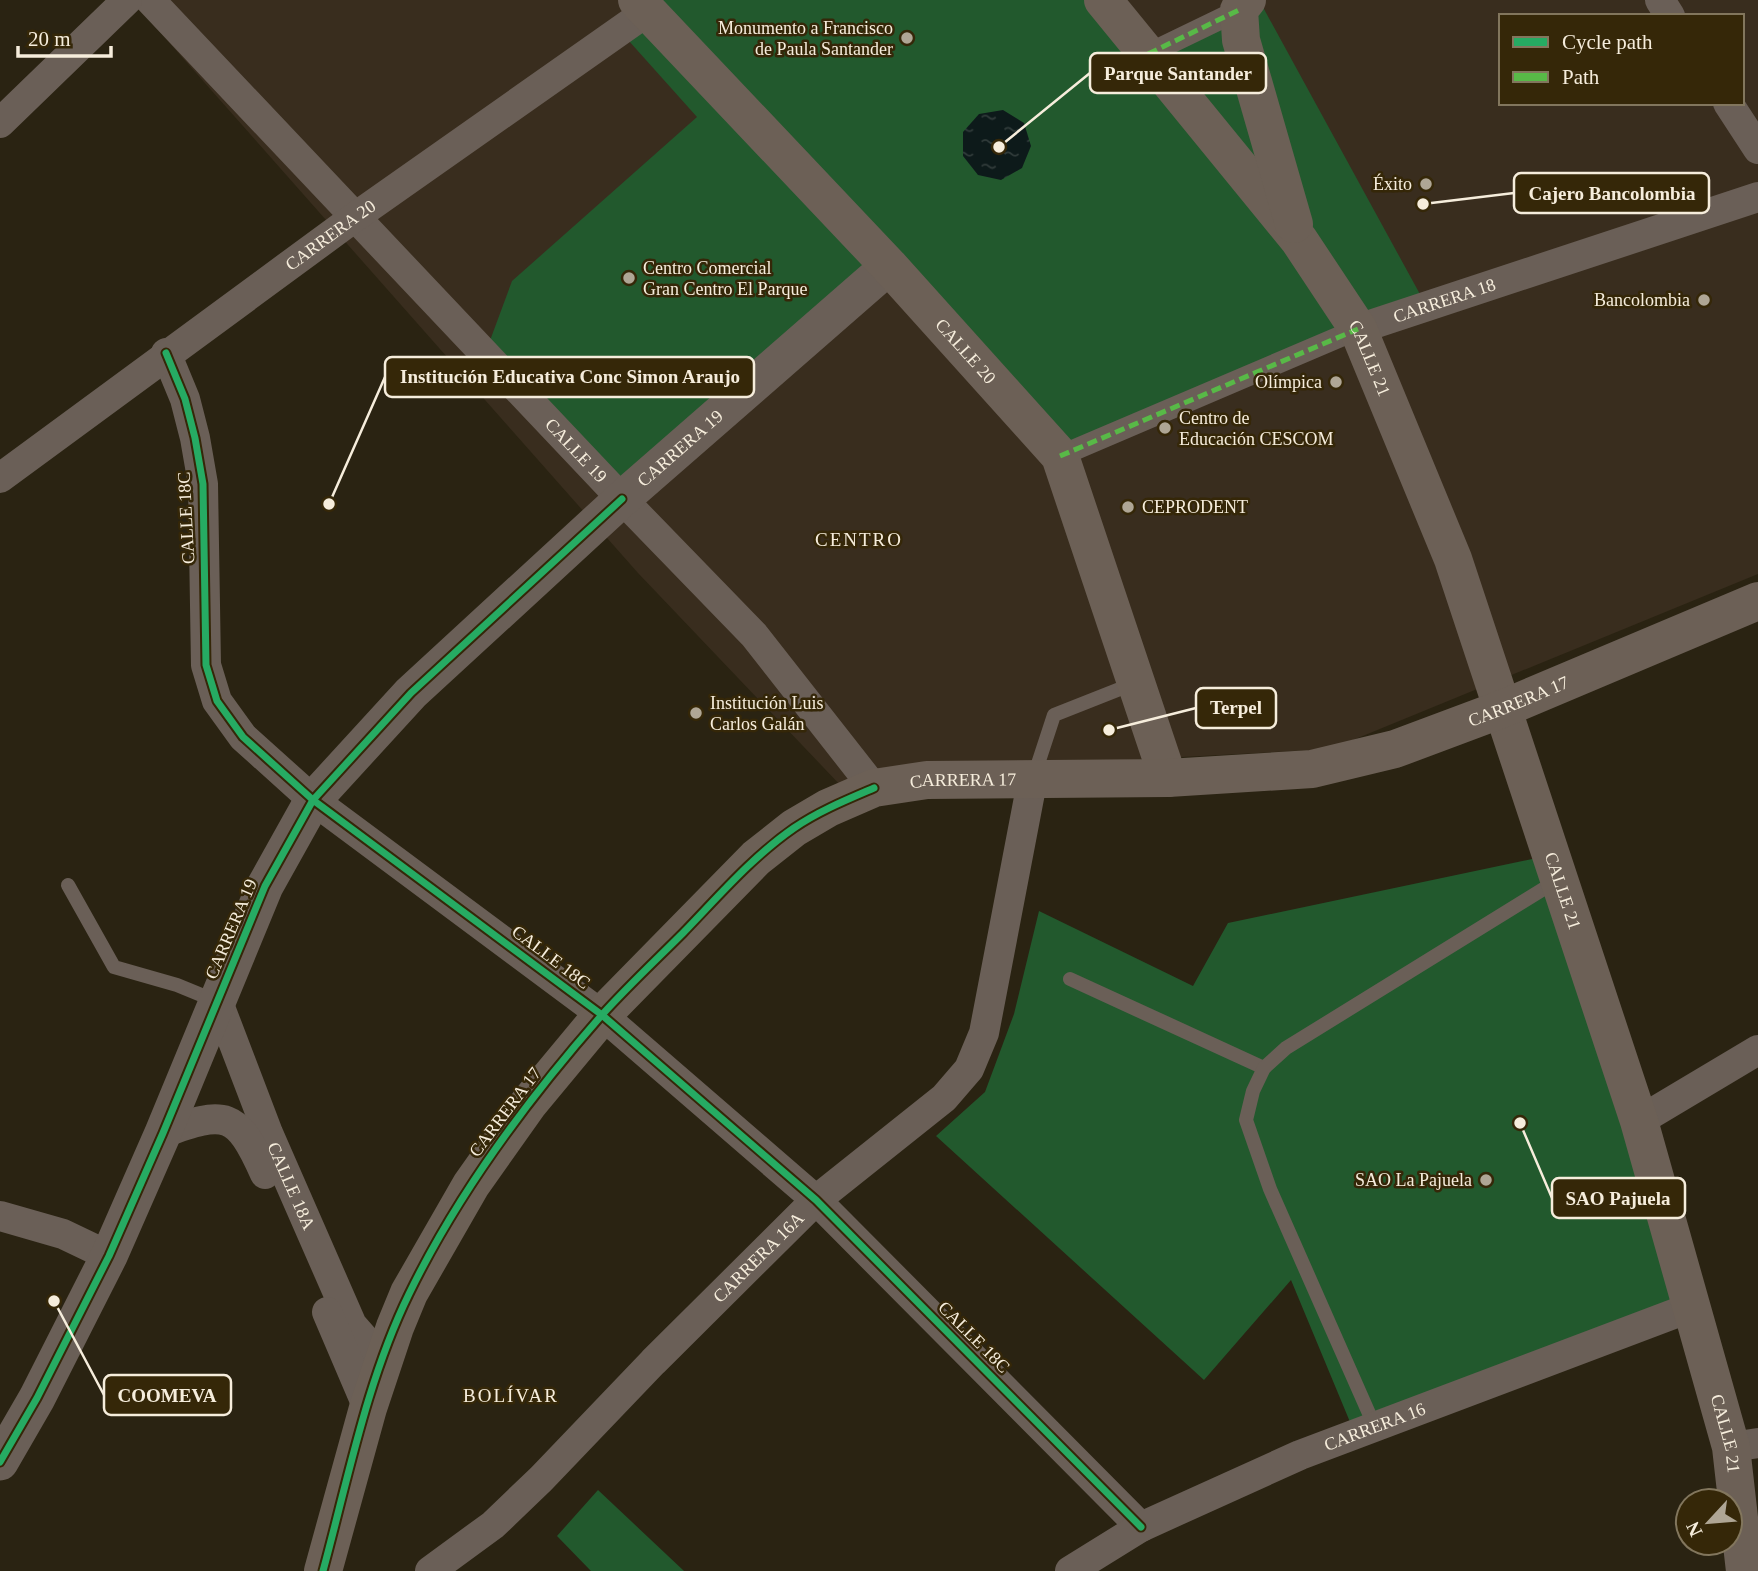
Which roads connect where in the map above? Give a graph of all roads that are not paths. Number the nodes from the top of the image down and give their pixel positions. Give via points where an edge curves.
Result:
1 (127, 0) edge
2 (150, 0) edge
3 (1103, 0) edge
4 (649, 4) edge
5 (1243, 5) edge
6 (1148, 54) junction
7 (1729, 105) edge
8 (0, 123) edge
9 (1758, 149) edge
10 (1758, 197) edge
11 (355, 217) junction
12 (1299, 240) junction
13 (889, 266) junction
14 (1358, 330) junction
15 (166, 354) junction
16 (1060, 456) junction
17 (4, 468) edge
18 (622, 499) junction
19 (1758, 600) edge
20 (1136, 682) junction
21 (1502, 709) junction
22 (1033, 778) junction
23 (1168, 778) junction
24 (874, 788) junction
25 (313, 800) junction
26 (1559, 879) junction
27 (68, 886) dead end
28 (1070, 979) dead end
29 (218, 1002) junction
30 (602, 1015) junction
31 (1758, 1050) edge
32 (1264, 1068) junction
33 (1639, 1121) junction
34 (163, 1133) junction
35 (816, 1200) junction
36 (0, 1216) edge
37 (109, 1256) junction
38 (1692, 1307) junction
39 (385, 1355) junction
40 (368, 1408) junction
41 (1376, 1426) junction
42 (1745, 1445) edge
43 (0, 1462) edge
44 (1141, 1527) junction
45 (1740, 1569) edge
46 (323, 1571) edge
47 (430, 1571) edge
48 (1070, 1571) edge

1 - 8 street
2 - 11 street, CALLE 19
3 - 6 main road, CALLE 21
4 - 11 street, CARRERA 20
4 - 13 main road, CALLE 20
5 - 6 street
5 - 12 main road, CALLE 21 via 1241,40
6 - 12 main road, CALLE 21
7 - 9 street
10 - 14 street, CARRERA 18
11 - 15 street, CARRERA 20
11 - 18 street, CALLE 19
12 - 14 main road, CALLE 21
13 - 16 main road, CALLE 20
13 - 18 street, CARRERA 19
14 - 16 street, CARRERA 18
14 - 21 main road, CALLE 21 via 1453,559
15 - 17 street, CARRERA 20
15 - 25 street, CALLE 18C via 185,399 203,484 206,665 217,701 243,737
16 - 20 main road, CALLE 20
18 - 24 street, CALLE 19 via 754,635
18 - 25 street, CARRERA 19 via 411,693
19 - 21 main road, CARRERA 17
20 - 22 lane via 1054,715
20 - 23 main road, CALLE 20
21 - 23 main road, CARRERA 17 via 1395,749 1311,769
21 - 26 main road, CALLE 21
22 - 23 main road, CARRERA 17
22 - 24 main road, CARRERA 17 via 927,780
22 - 35 street, CARRERA 16A via 984,1033 969,1069 944,1098
24 - 30 main road, CARRERA 17 via 794,828 756,858
25 - 29 street, CARRERA 19 via 265,886
25 - 30 street, CALLE 18C
26 - 32 lane via 1286,1048
26 - 33 main road, CALLE 21
27 - 29 lane via 114,967
28 - 32 lane
29 - 34 street, CARRERA 19
29 - 39 street, CALLE 18A via 268,1133 352,1325 373,1349
30 - 35 street, CALLE 18C
30 - 39 main road, CARRERA 17 via 528,1103 471,1185 409,1293
31 - 33 street
32 - 41 lane via 1246,1120 1270,1189
33 - 38 main road, CALLE 21
34 - 37 street, CARRERA 19
34 - 40 street, CALLE 18A via 203,1119 217,1119 233,1123 244,1133
35 - 44 street, CALLE 18C
35 - 47 street, CARRERA 16A via 541,1479 493,1525
36 - 37 street via 63,1234
37 - 43 street, CARRERA 19
38 - 41 street, CARRERA 16
38 - 42 main road, CALLE 21
39 - 40 main road, CARRERA 17
40 - 46 main road, CARRERA 17
41 - 44 street, CARRERA 16
42 - 45 main road, CALLE 21
44 - 48 street, CARRERA 16

